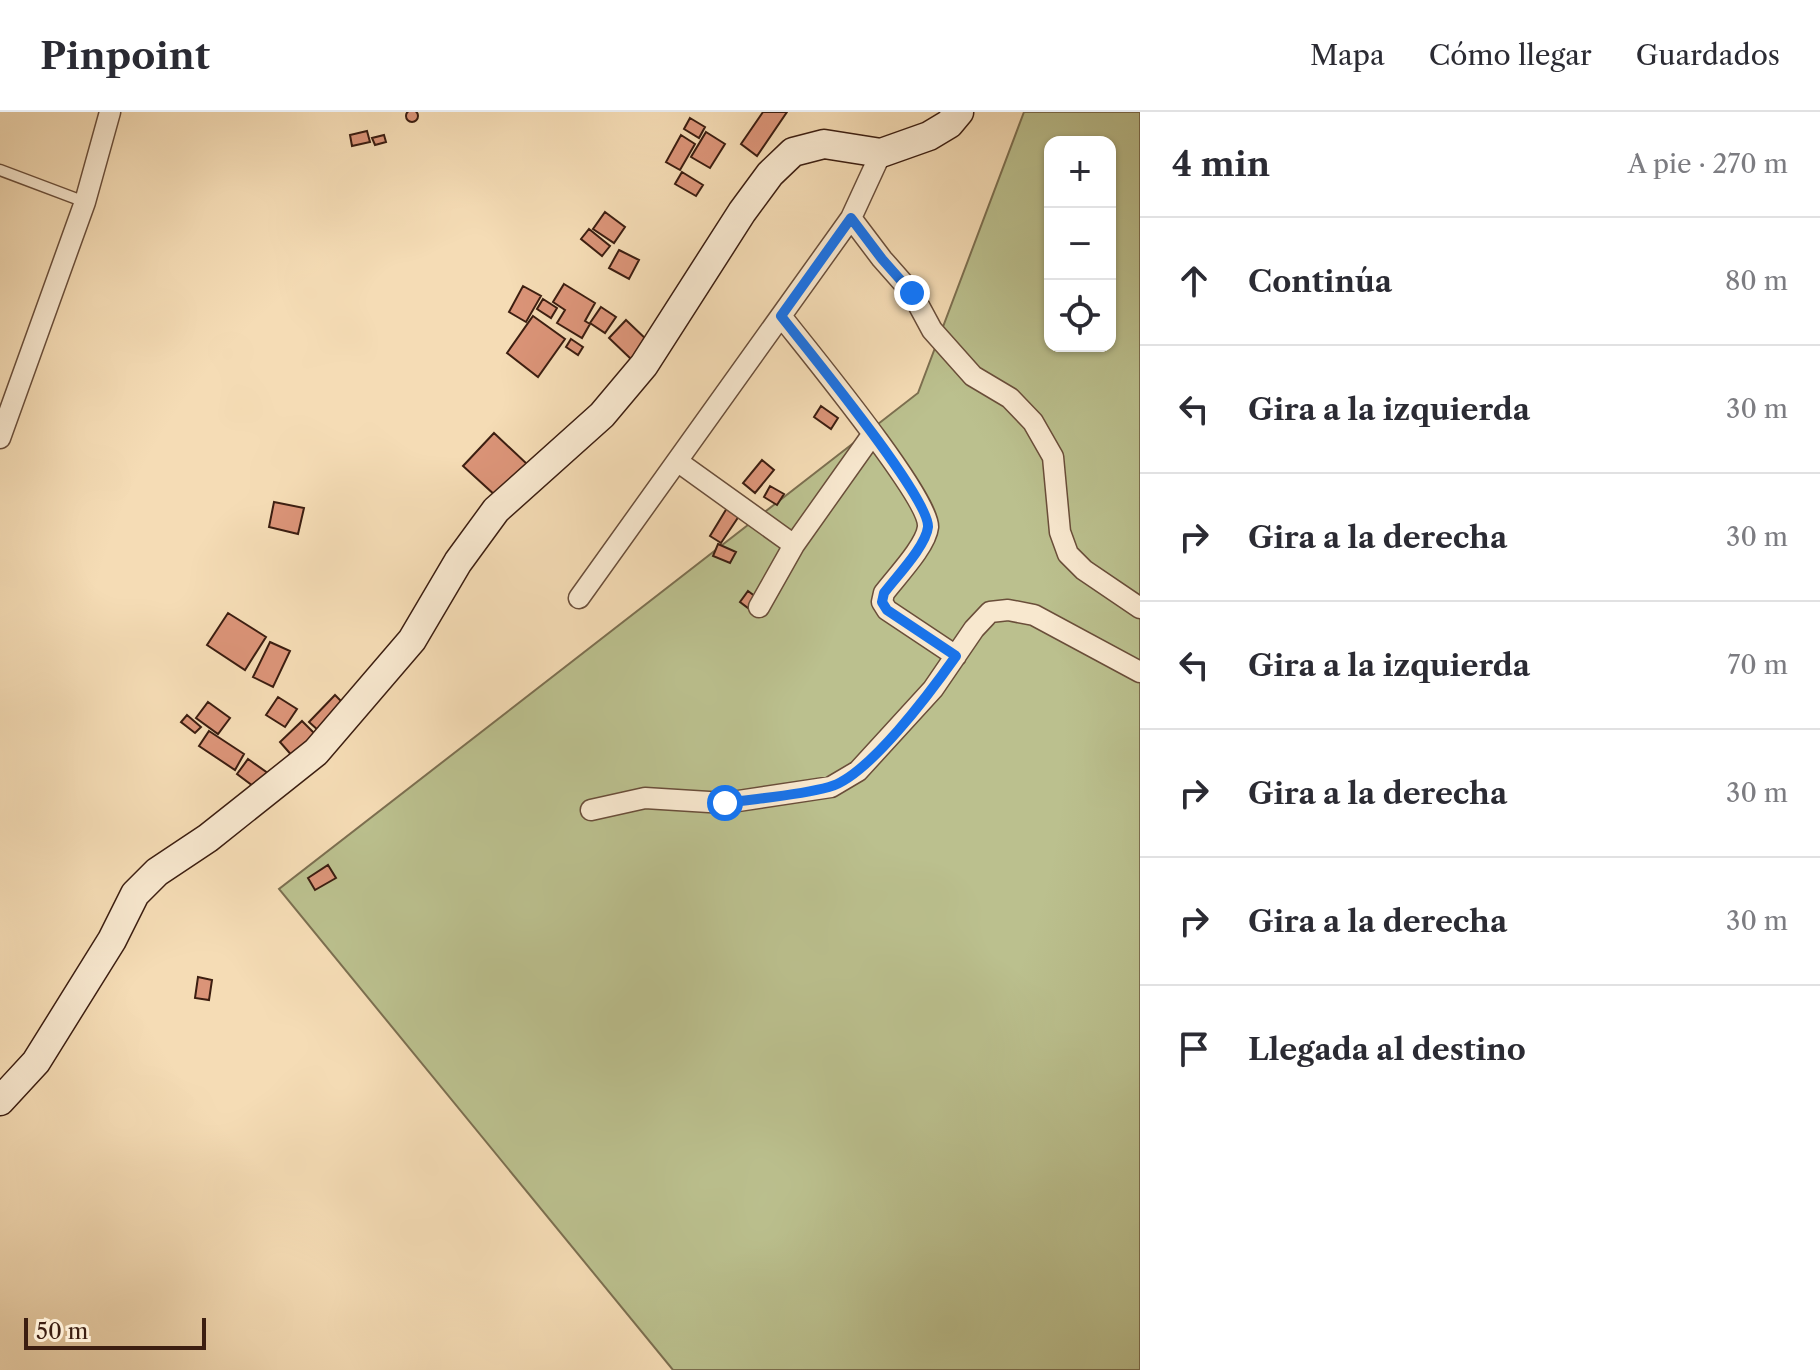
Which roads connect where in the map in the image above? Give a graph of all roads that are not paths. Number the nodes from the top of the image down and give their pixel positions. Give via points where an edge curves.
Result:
1 (110, 112) edge
2 (959, 112) edge
3 (881, 153) junction
4 (0, 170) edge
5 (85, 202) junction
6 (851, 218) junction
7 (781, 316) junction
8 (872, 435) junction
9 (0, 438) edge
10 (677, 461) junction
11 (794, 545) junction
12 (579, 598) dead end
13 (759, 607) dead end
14 (1140, 608) edge
15 (956, 656) junction
16 (1140, 672) edge
17 (591, 810) dead end
18 (0, 1101) edge

1 - 5 street
2 - 3 main road via 929,136
3 - 6 street
3 - 18 main road via 824,144 793,152 770,174 644,365 602,415 496,510 412,640 316,752 135,894 36,1062
4 - 5 lane
5 - 9 street
6 - 7 street
6 - 14 street via 912,293 932,330 973,376 1010,398 1033,422 1053,457 1060,532 1068,554
7 - 8 street
7 - 10 street
8 - 11 street
8 - 15 street via 908,483 928,523 926,538 882,602
10 - 11 street
10 - 12 street
11 - 13 street
15 - 16 street via 990,612 1008,610 1034,615
15 - 17 street via 858,771 831,787 725,803 645,798

